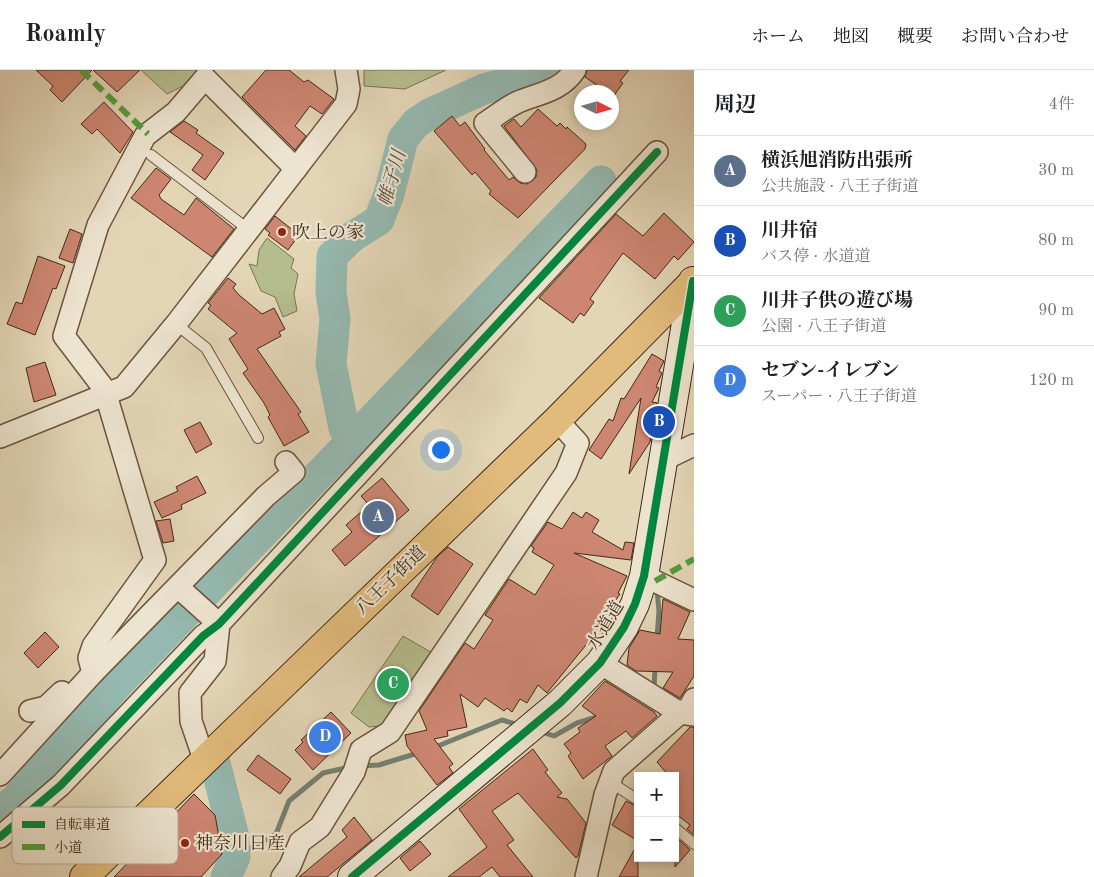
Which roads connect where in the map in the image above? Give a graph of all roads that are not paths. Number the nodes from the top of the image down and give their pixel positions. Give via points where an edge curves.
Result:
1 (346, 70) edge
2 (575, 70) edge
3 (657, 152) dead end
4 (151, 155) dead end
5 (296, 169) junction
6 (524, 172) dead end
7 (249, 230) junction
8 (694, 281) edge
9 (176, 324) junction
10 (107, 395) junction
11 (557, 420) junction
12 (0, 437) edge
13 (258, 438) dead end
14 (694, 445) edge
15 (665, 459) junction
16 (286, 462) dead end
17 (644, 576) junction
18 (180, 589) junction
19 (694, 600) edge
20 (214, 619) junction
21 (600, 663) junction
22 (90, 676) junction
23 (689, 709) edge
24 (30, 711) dead end
25 (204, 759) junction
26 (0, 775) edge
27 (610, 782) junction
28 (634, 797) edge
29 (35, 807) edge
30 (155, 807) edge
31 (12, 827) edge
32 (679, 831) edge
33 (0, 837) edge
34 (694, 844) edge
35 (97, 864) edge
36 (84, 877) edge
37 (282, 877) edge
38 (352, 877) edge
39 (586, 877) edge

1 - 5 street via 349,89 346,104
2 - 6 street via 564,83 548,93 518,102 485,123
3 - 20 street
4 - 7 lane
5 - 7 street
5 - 10 street via 205,78 176,112 145,136 98,225 64,336
7 - 9 street
8 - 11 highway, 八王子街道
8 - 15 street, 水道道
9 - 10 street via 124,387
9 - 13 lane via 206,348
10 - 12 street
10 - 22 street via 155,560 93,646 89,658
11 - 25 highway, 八王子街道
11 - 37 street via 578,442 566,473 390,732 361,750 354,772 330,811 320,827 300,842
14 - 15 street
15 - 17 street, 水道道
16 - 18 street via 294,472 266,496
17 - 19 street
17 - 21 street, 水道道 via 624,626
18 - 20 street
18 - 22 street
20 - 25 street via 215,661 190,692 191,721
20 - 29 street via 203,636 61,784
21 - 23 street via 651,695
21 - 38 street, 水道道 via 560,703
22 - 24 street via 76,679 46,708
22 - 26 street
23 - 27 street via 614,771
25 - 30 highway, 八王子街道
27 - 28 lane
27 - 39 street
31 - 33 street
32 - 34 lane
35 - 36 highway, 八王子街道

